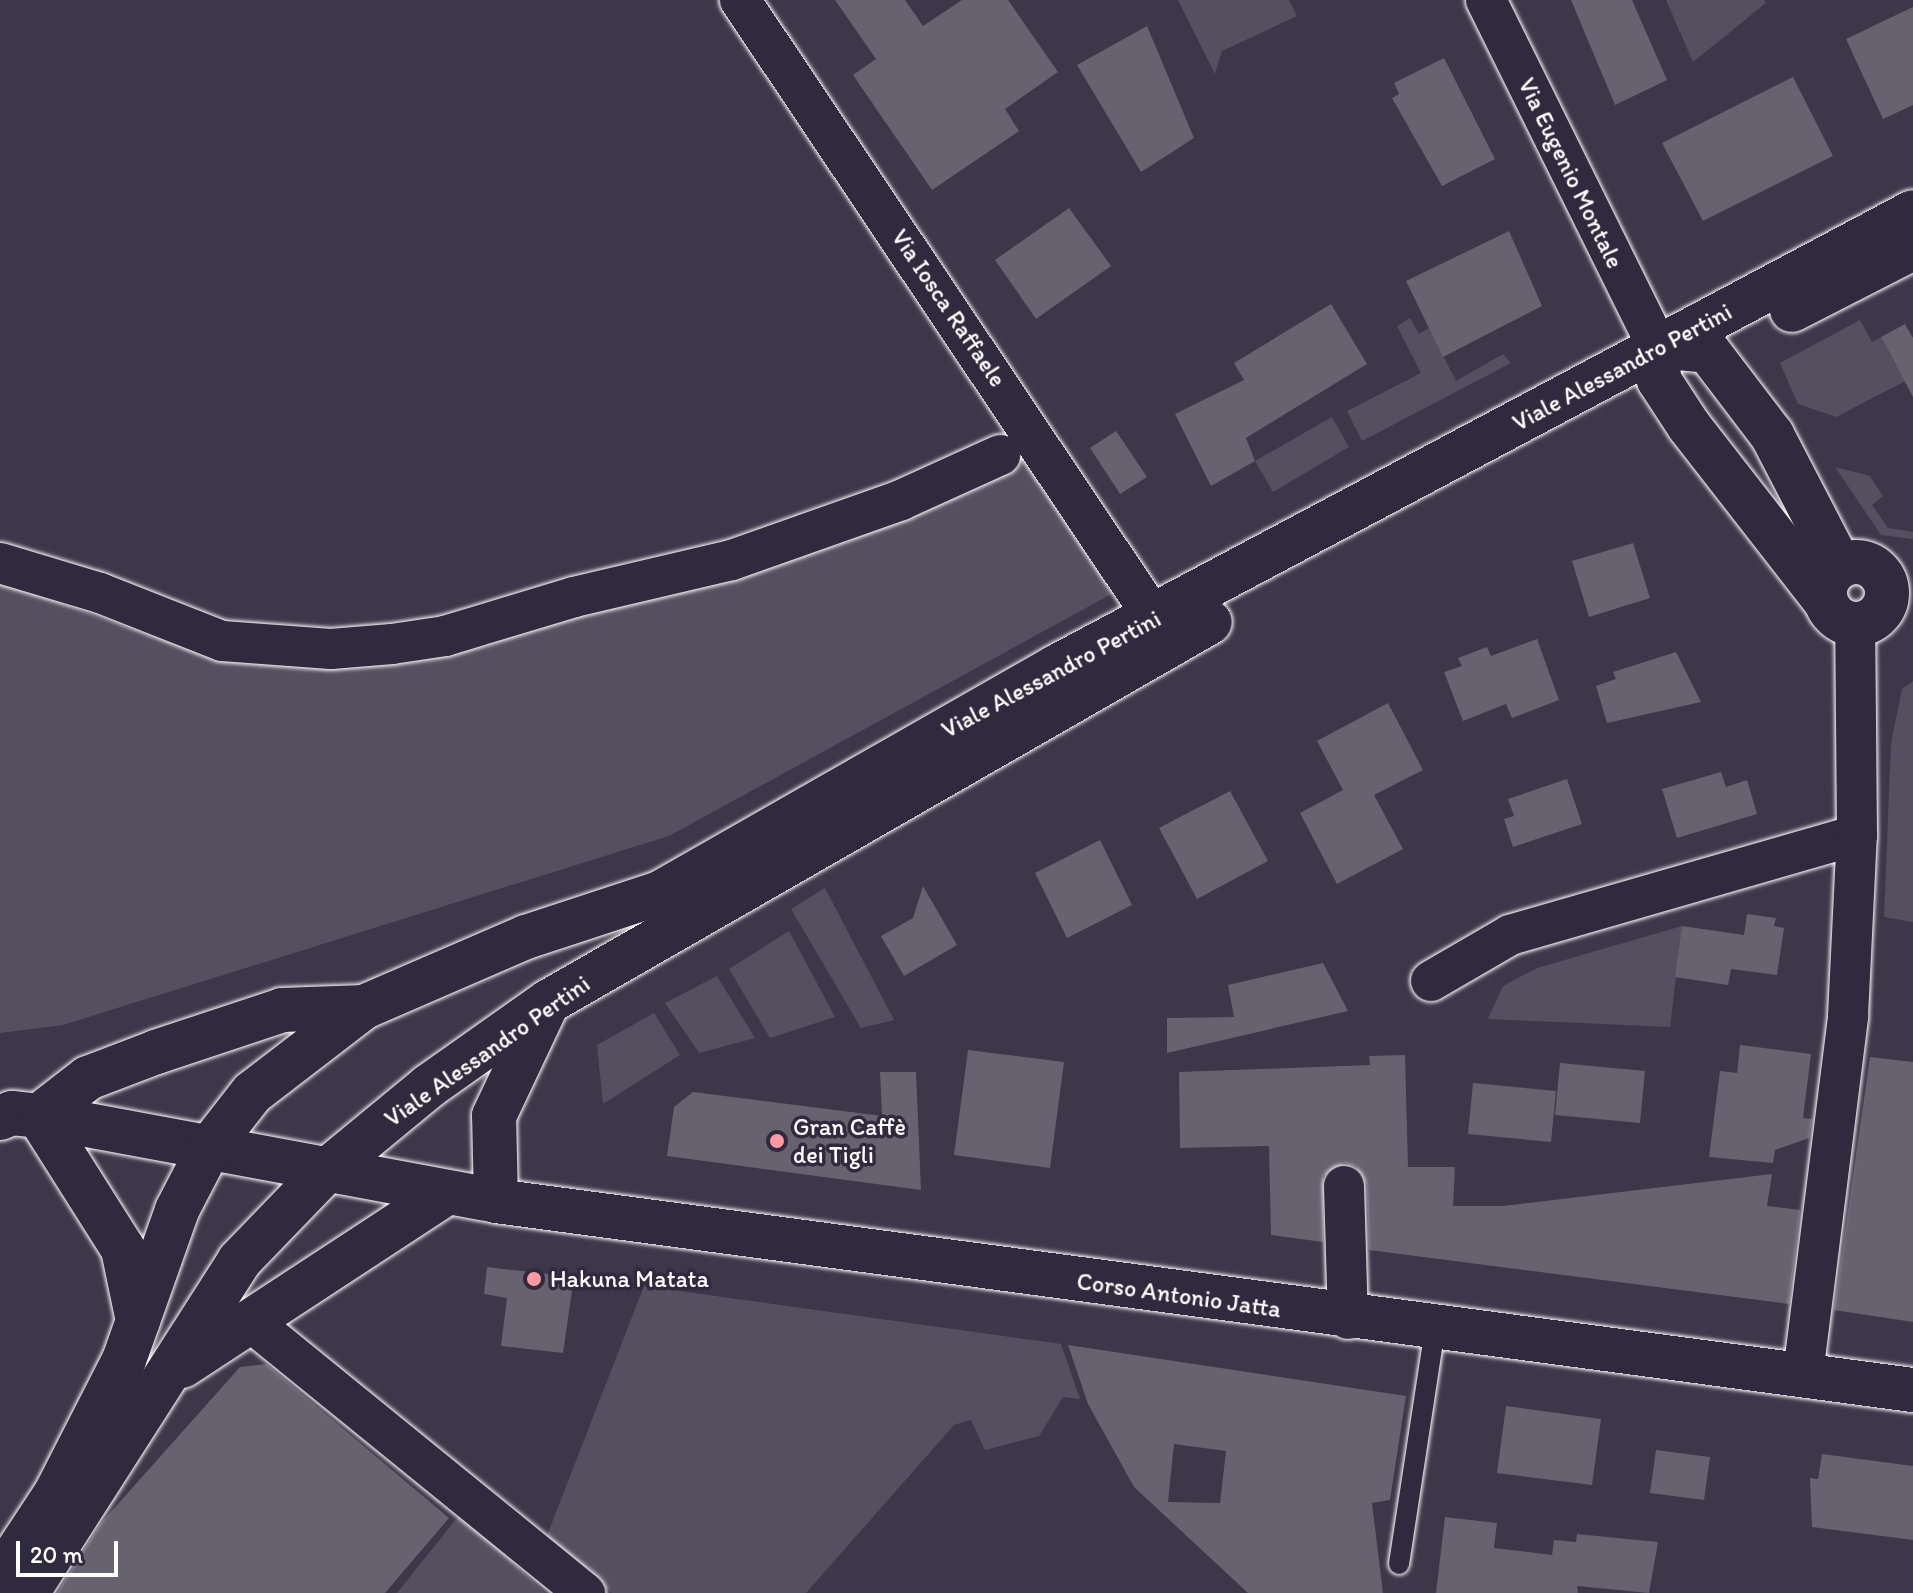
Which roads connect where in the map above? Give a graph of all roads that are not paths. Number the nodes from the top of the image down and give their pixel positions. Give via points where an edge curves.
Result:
1 (740, 0) edge
2 (1486, 0) edge
3 (1913, 212) edge
4 (1913, 248) edge
5 (1708, 351) junction
6 (1658, 363) junction
7 (1000, 455) dead end
8 (0, 563) edge
9 (1864, 598) edge
10 (1154, 618) junction
11 (1857, 835) junction
12 (1431, 981) dead end
13 (548, 1002) junction
14 (364, 1007) junction
15 (13, 1111) edge
16 (209, 1148) junction
17 (326, 1171) junction
18 (1344, 1186) dead end
19 (446, 1193) junction
20 (496, 1201) junction
21 (1348, 1319) junction
22 (250, 1321) junction
23 (138, 1324) junction
24 (1435, 1329) junction
25 (170, 1373) junction
26 (1803, 1374) junction
27 (1913, 1390) edge
28 (1399, 1564) dead end
29 (0, 1578) edge
30 (27, 1593) edge
31 (585, 1593) edge

1 - 10 street, Via Iosca Raffaele
2 - 6 street, Via Eugenio Montale
3 - 6 main road, Viale Alessandro Pertini
4 - 5 main road
5 - 6 main road
5 - 9 main road via 1772,435
6 - 9 main road
6 - 10 main road, Viale Alessandro Pertini
6 - 13 main road, Viale Alessandro Pertini
7 - 8 street via 901,500 732,560 574,597 445,636 392,644 331,649 222,641 100,593
9 - 11 street
10 - 14 main road, Viale Alessandro Pertini via 1056,667 660,893 526,937
11 - 12 street via 1510,935
11 - 26 street via 1848,1016
13 - 17 main road, Viale Alessandro Pertini via 429,1086
13 - 20 main road via 494,1116
14 - 15 main road via 282,1010 156,1052
14 - 16 main road, Viale Alessandro Pertini via 252,1093
15 - 16 main road
15 - 23 main road via 123,1249
16 - 17 main road
16 - 23 main road, Viale Alessandro Pertini via 177,1210
17 - 19 main road
17 - 25 main road, Viale Alessandro Pertini via 239,1261
18 - 21 street
19 - 20 main road, Corso Antonio Jatta
19 - 22 main road, Viale Alessandro Pertini
20 - 21 main road, Corso Antonio Jatta
21 - 24 main road, Corso Antonio Jatta
22 - 25 main road, Viale Alessandro Pertini
22 - 31 street
23 - 29 main road, Viale Alessandro Pertini via 56,1493
24 - 26 main road, Corso Antonio Jatta
24 - 28 lane
25 - 30 main road, Viale Alessandro Pertini
26 - 27 main road, Corso Antonio Jatta

